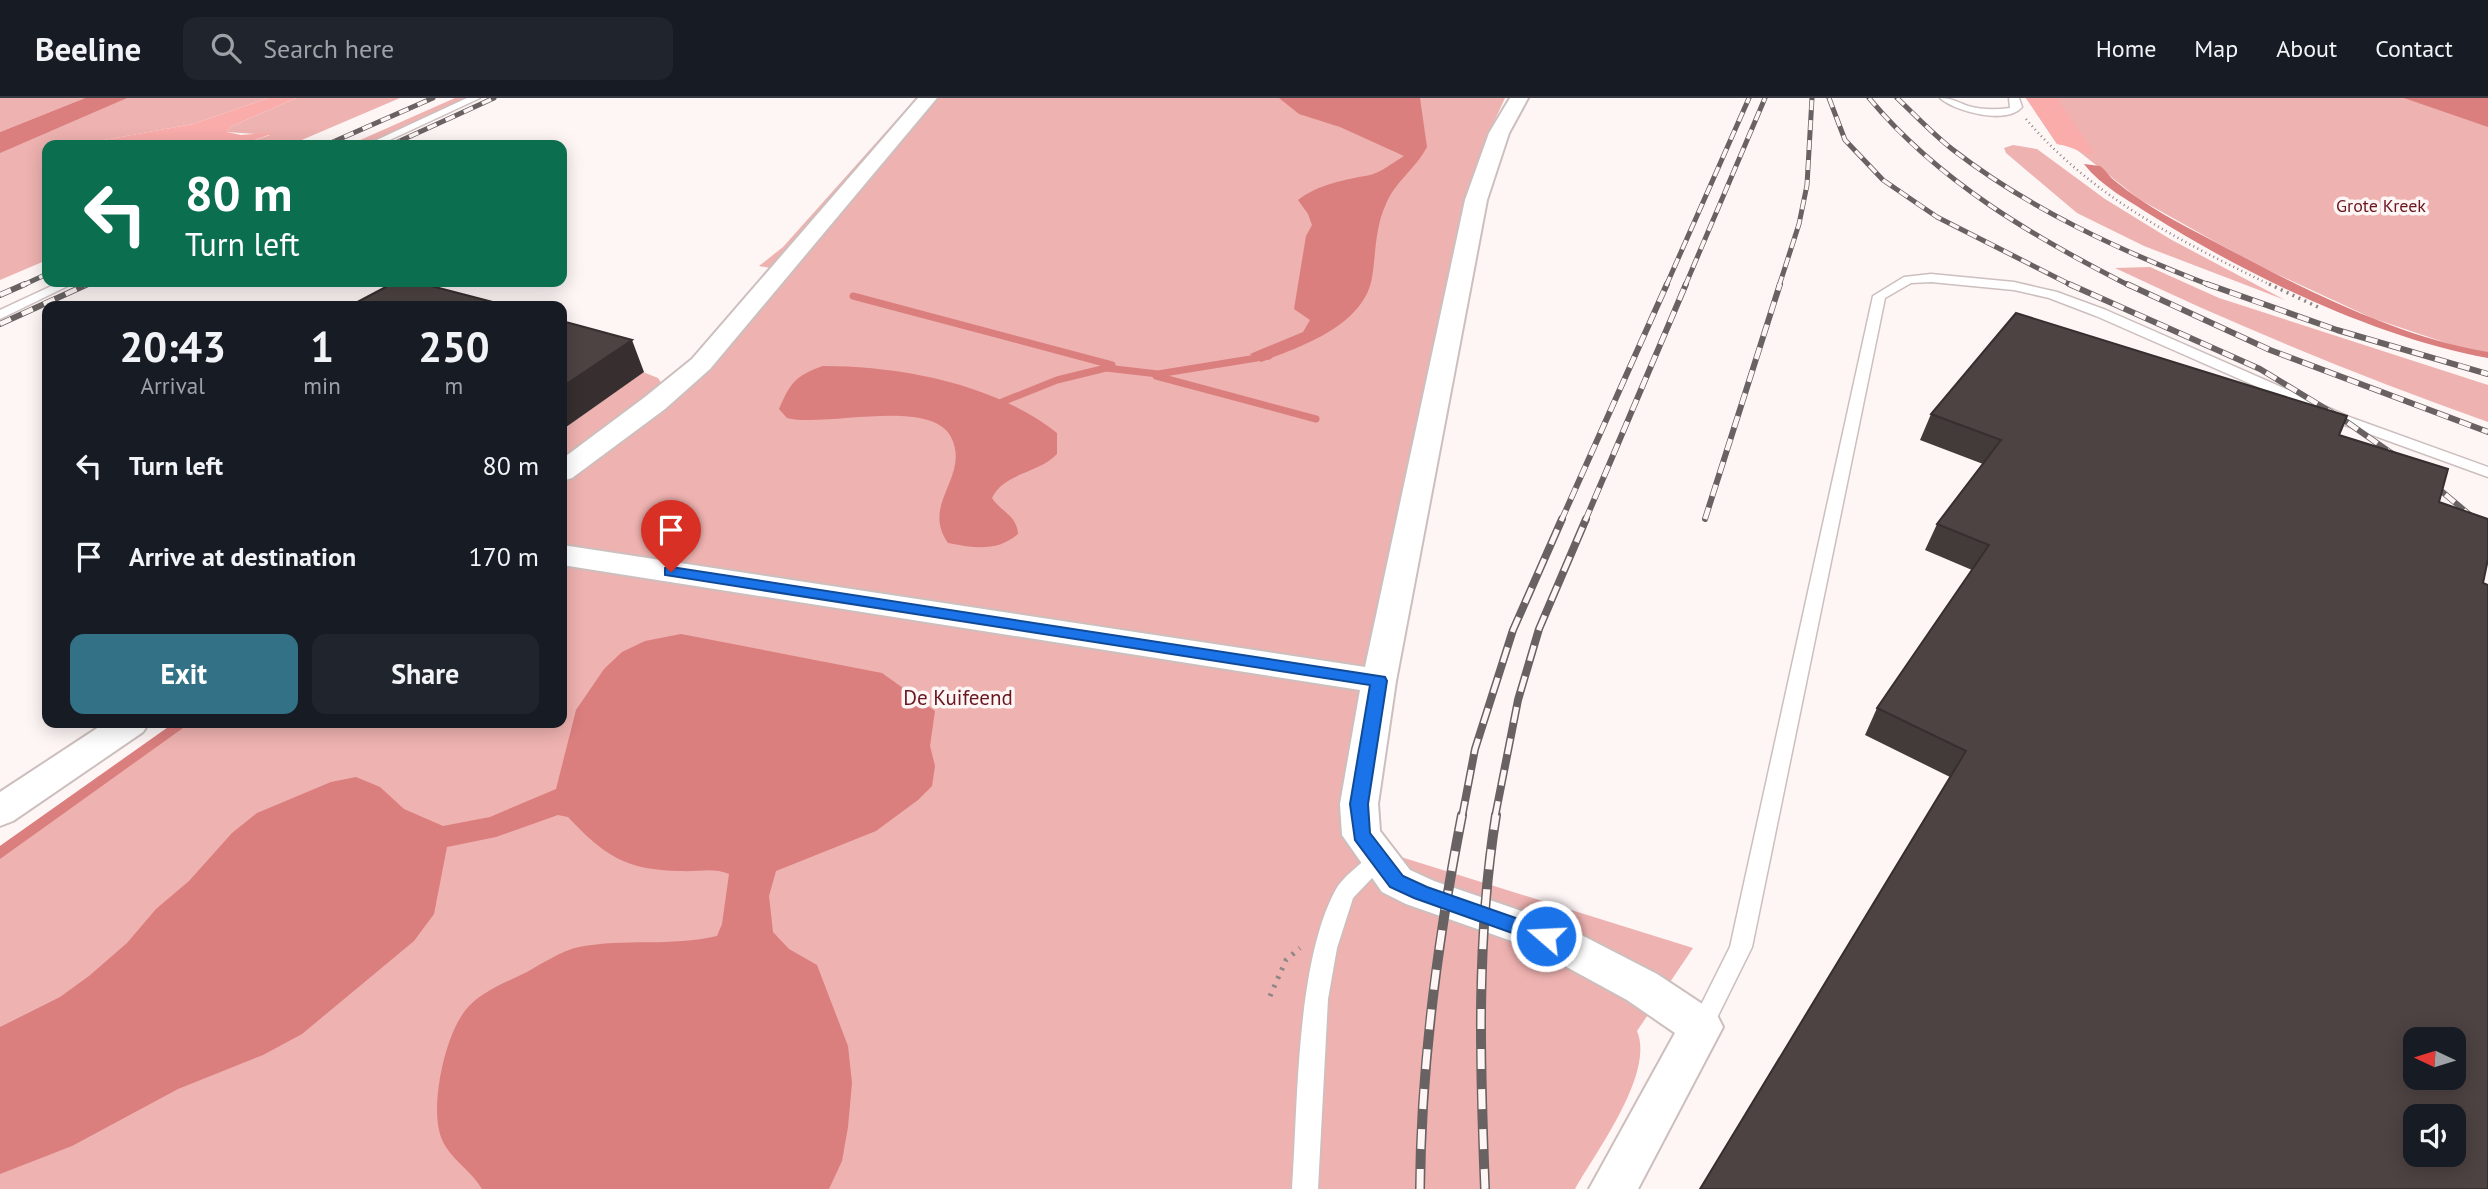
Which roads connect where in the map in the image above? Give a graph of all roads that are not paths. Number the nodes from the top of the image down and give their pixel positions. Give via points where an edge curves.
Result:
1 (475, 98) edge
2 (928, 98) edge
3 (1519, 98) edge
4 (1945, 98) edge
5 (2015, 102) edge
6 (382, 140) edge
7 (59, 287) edge
8 (0, 315) edge
9 (567, 467) edge
10 (2488, 472) edge
11 (567, 556) edge
12 (1379, 681) junction
13 (124, 728) edge
14 (0, 811) edge
15 (1380, 859) junction
16 (1701, 1027) junction
17 (1305, 1189) edge
18 (1613, 1189) edge

1 - 6 lane
2 - 9 street via 701,364
3 - 12 street via 1499,133 1476,200
4 - 5 lane via 1975,110 2003,112 2013,111
7 - 8 lane
10 - 16 lane via 2347,421 2053,295 2014,286 1931,278 1908,279 1879,296 1741,947
11 - 12 street
12 - 15 street via 1359,804 1361,835
13 - 14 street
15 - 16 street via 1396,881 1546,936 1642,987
15 - 17 lane via 1344,894 1326,948 1317,999
16 - 18 street

